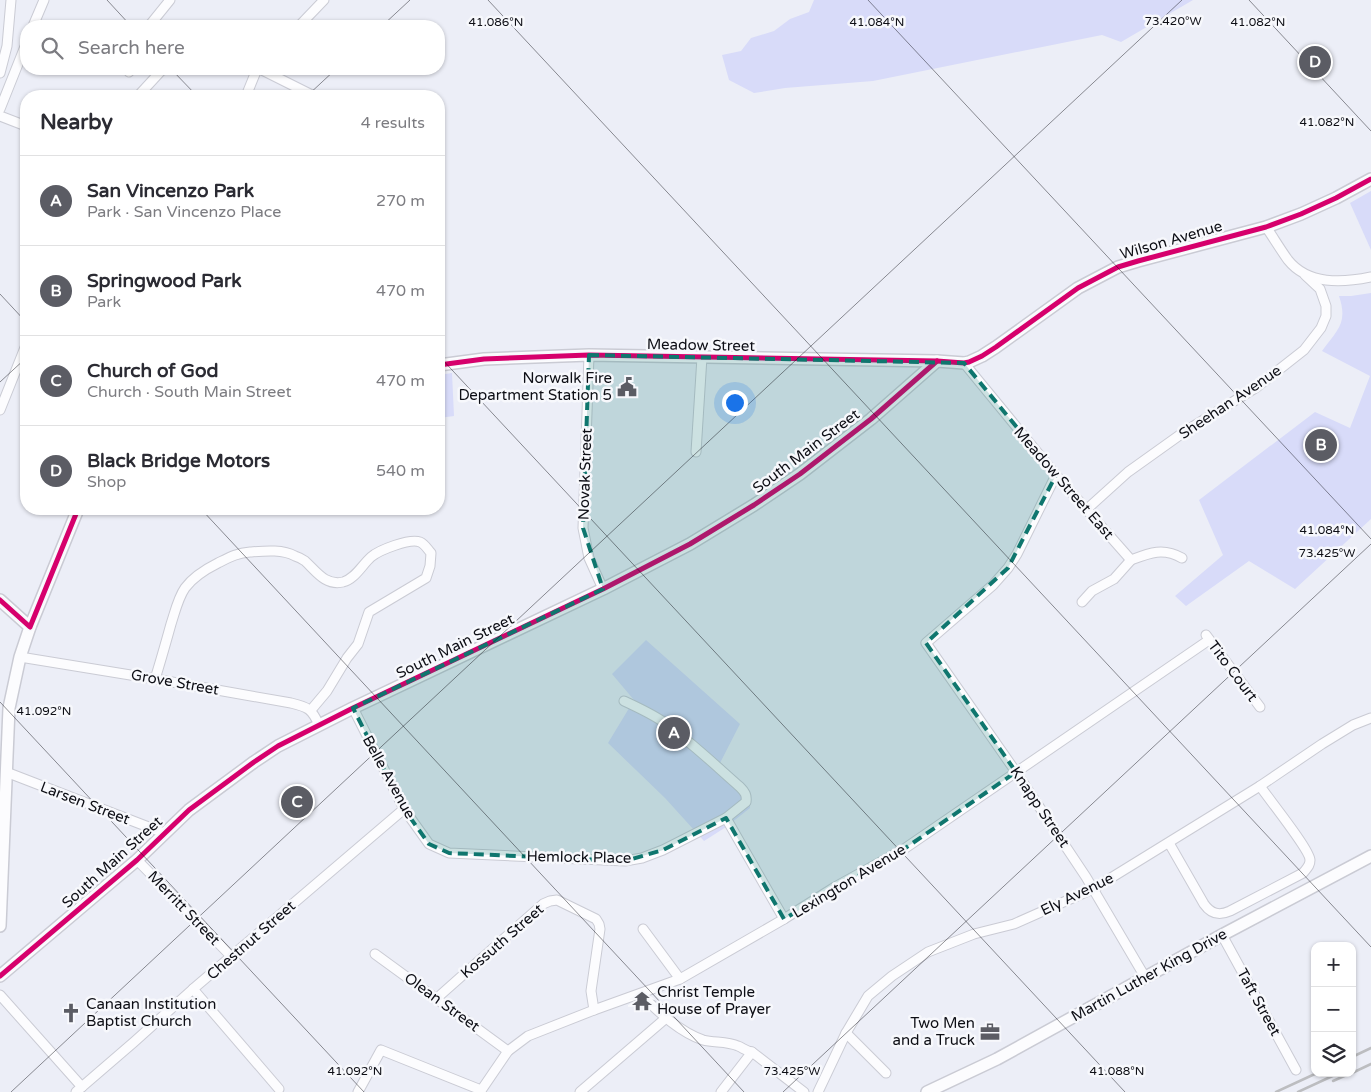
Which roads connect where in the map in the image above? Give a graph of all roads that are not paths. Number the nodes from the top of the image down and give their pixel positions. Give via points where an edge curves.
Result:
1 (11, 0) edge
2 (44, 0) edge
3 (170, 0) edge
4 (324, 0) edge
5 (36, 20) edge
6 (154, 20) edge
7 (305, 20) edge
8 (20, 59) edge
9 (0, 73) edge
10 (157, 75) edge
11 (256, 75) edge
12 (271, 75) edge
13 (144, 90) edge
14 (249, 90) edge
15 (302, 90) edge
16 (0, 109) edge
17 (0, 116) edge
18 (20, 124) edge
19 (1371, 179) edge
20 (1266, 226) junction
21 (1306, 275) junction
22 (1371, 277) edge
23 (589, 355) junction
24 (702, 357) junction
25 (20, 360) edge
26 (937, 361) junction
27 (445, 364) edge
28 (964, 364) junction
29 (0, 410) edge
30 (696, 452) dead end
31 (1056, 475) junction
32 (1087, 509) junction
33 (76, 515) edge
34 (1182, 558) dead end
35 (1131, 560) junction
36 (603, 589) junction
37 (0, 600) edge
38 (1082, 602) dead end
39 (30, 627) junction
40 (1207, 637) joint
41 (20, 657) junction
42 (155, 679) junction
43 (624, 701) dead end
44 (1260, 707) dead end
45 (352, 708) junction
46 (311, 710) junction
47 (1371, 718) edge
48 (319, 725) junction
49 (6, 772) junction
50 (1016, 772) junction
51 (1260, 786) junction
52 (404, 809) junction
53 (726, 818) junction
54 (164, 833) junction
55 (1169, 843) junction
56 (429, 844) joint
57 (1371, 856) edge
58 (137, 860) junction
59 (1093, 889) junction
60 (784, 919) junction
61 (0, 926) edge
62 (643, 929) dead end
63 (1222, 935) junction
64 (375, 954) dead end
65 (231, 956) junction
66 (0, 976) edge
67 (1145, 977) junction
68 (680, 979) junction
69 (193, 989) junction
70 (0, 994) edge
71 (640, 994) junction
72 (437, 998) junction
73 (594, 1010) junction
74 (666, 1018) junction
75 (846, 1032) junction
76 (508, 1051) junction
77 (752, 1052) junction
78 (1296, 1070) dead end
79 (886, 1073) dead end
80 (279, 1089) dead end
81 (79, 1090) edge
82 (481, 1091) edge
83 (358, 1092) edge
84 (580, 1092) edge
85 (721, 1092) edge
86 (804, 1092) edge
87 (818, 1092) edge
88 (927, 1092) edge

1 - 9 street via 7,46
2 - 5 street
3 - 6 street
4 - 7 street
8 - 16 street
10 - 13 street
11 - 14 street
12 - 15 street
17 - 18 street
19 - 20 main road, Wilson Avenue via 1301,214
20 - 21 street, Sheehan Avenue via 1288,261
20 - 28 main road, Wilson Avenue via 1138,261 1102,275 1078,288 988,353
21 - 22 street via 1342,281
21 - 32 street, Sheehan Avenue via 1320,289 1326,316 1304,350 1257,387 1184,432 1128,472
23 - 24 main road, Meadow Street
23 - 27 main road, Meadow Street via 484,359
23 - 36 street, Novak Street via 583,528 589,558
24 - 26 main road, Meadow Street
24 - 30 street
25 - 29 street
26 - 28 main road, Meadow Street
26 - 36 main road, South Main Street via 871,419 754,505 690,544
28 - 31 street, Meadow Street East
31 - 32 street, Meadow Street East
31 - 50 street, Knapp Street via 1008,568 926,643
32 - 35 street, Meadow Street East
33 - 39 main road
34 - 35 street via 1151,552
35 - 38 street via 1114,579 1092,591
36 - 45 main road, South Main Street
37 - 39 main road
39 - 41 main road
40 - 44 street, Tito Court
40 - 50 street, Lexington Avenue
41 - 42 street, Grove Street
41 - 49 main road via 9,708
42 - 46 street, Grove Street via 291,703
42 - 46 street via 184,589 219,562 237,553 289,552 316,574 339,583 354,576 372,556 384,549 420,542 431,554 426,578 370,612 358,644
43 - 53 street, Hemlock Place via 662,722 745,792 746,802
45 - 48 main road, South Main Street
45 - 52 street, Belle Avenue
46 - 48 street
47 - 51 street, Ely Avenue via 1322,744
48 - 54 main road, South Main Street via 254,762 189,810
49 - 54 street, Larsen Street
49 - 61 main road
50 - 59 street, Knapp Street
50 - 60 street, Lexington Avenue via 904,849
51 - 55 street, Ely Avenue
51 - 55 street via 1311,858 1310,866 1303,873 1230,911 1216,914 1204,904
52 - 56 street, Belle Avenue
52 - 65 street, Chestnut Street
53 - 56 street, Hemlock Place via 663,850 625,861 449,853
53 - 60 street
54 - 58 main road, South Main Street
55 - 59 street, Ely Avenue
57 - 63 main road, Martin Luther King Drive
58 - 65 street, Merritt Street
58 - 66 main road, South Main Street
59 - 67 street, Knapp Street
59 - 75 street, Ely Avenue via 1014,924 974,934 928,952 868,996
60 - 68 street, Lexington Avenue
62 - 68 street
63 - 67 main road, Martin Luther King Drive
63 - 78 street, Taft Street
64 - 72 street, Olean Street
65 - 69 street, Chestnut Street
67 - 88 main road, Martin Luther King Drive via 996,1059
68 - 71 street, Lexington Avenue
69 - 80 street
69 - 81 street, Chestnut Street
70 - 81 street
71 - 73 street, Lexington Avenue
71 - 74 street
72 - 73 street, Kossuth Street via 544,904 557,900 596,919 599,924 591,991
72 - 76 street, Olean Street
73 - 76 street, Lexington Avenue via 528,1036
74 - 77 street via 688,1034
74 - 84 street
75 - 79 street
75 - 87 street, Ely Avenue
76 - 82 street, Lexington Avenue
77 - 85 street
77 - 86 street
82 - 83 street via 380,1050

